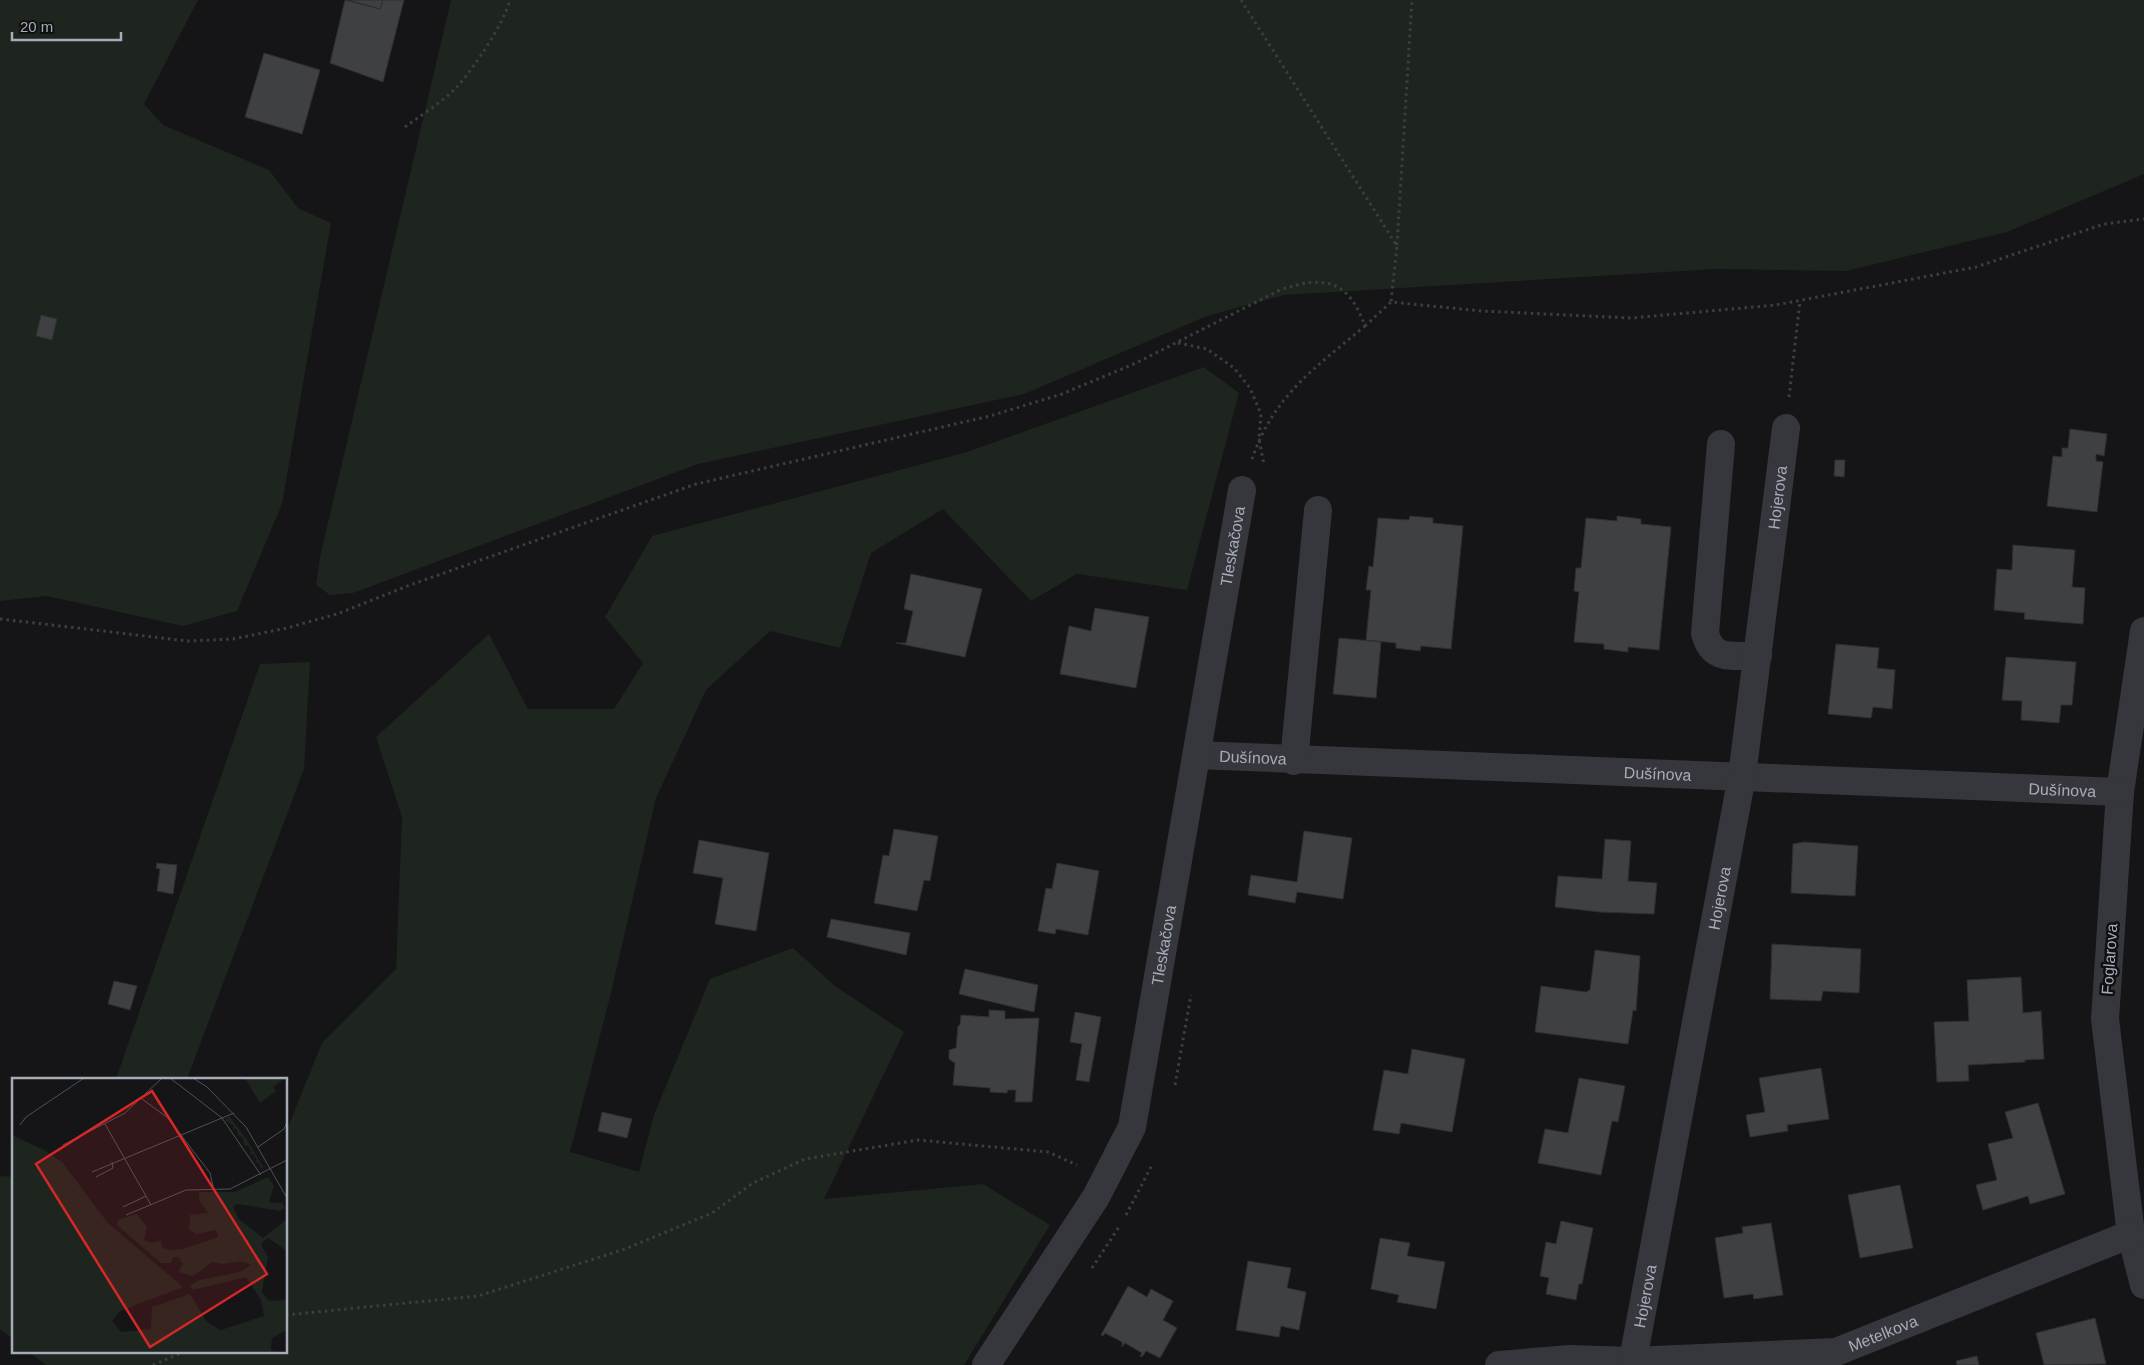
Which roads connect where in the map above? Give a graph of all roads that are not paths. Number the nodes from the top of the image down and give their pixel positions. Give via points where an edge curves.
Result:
1 (1786, 428) road end
2 (1721, 444) dead end
3 (1242, 490) road end
4 (1318, 510) dead end
5 (2144, 631) edge
6 (1758, 656) junction
7 (1197, 755) junction
8 (1294, 761) junction
9 (1742, 776) junction
10 (2120, 792) junction
11 (2131, 1234) junction
12 (2144, 1286) edge
13 (1632, 1363) edge
14 (988, 1365) edge
15 (1499, 1365) edge

1 - 6 street, Hojerova
2 - 6 street via 1705,633 1708,646 1717,654
3 - 7 street, Tleskačova
4 - 8 street
5 - 10 street, Foglarova
6 - 9 street, Hojerova
7 - 8 street, Dušínova
7 - 14 street, Tleskačova via 1132,1127 1096,1197
8 - 9 street, Dušínova
9 - 10 street, Dušínova
9 - 13 street, Hojerova
10 - 11 street, Foglarova via 2105,1018
11 - 12 street, Foglarova
11 - 13 street, Metelkova via 1836,1352
13 - 15 street, Metelkova via 1570,1359

